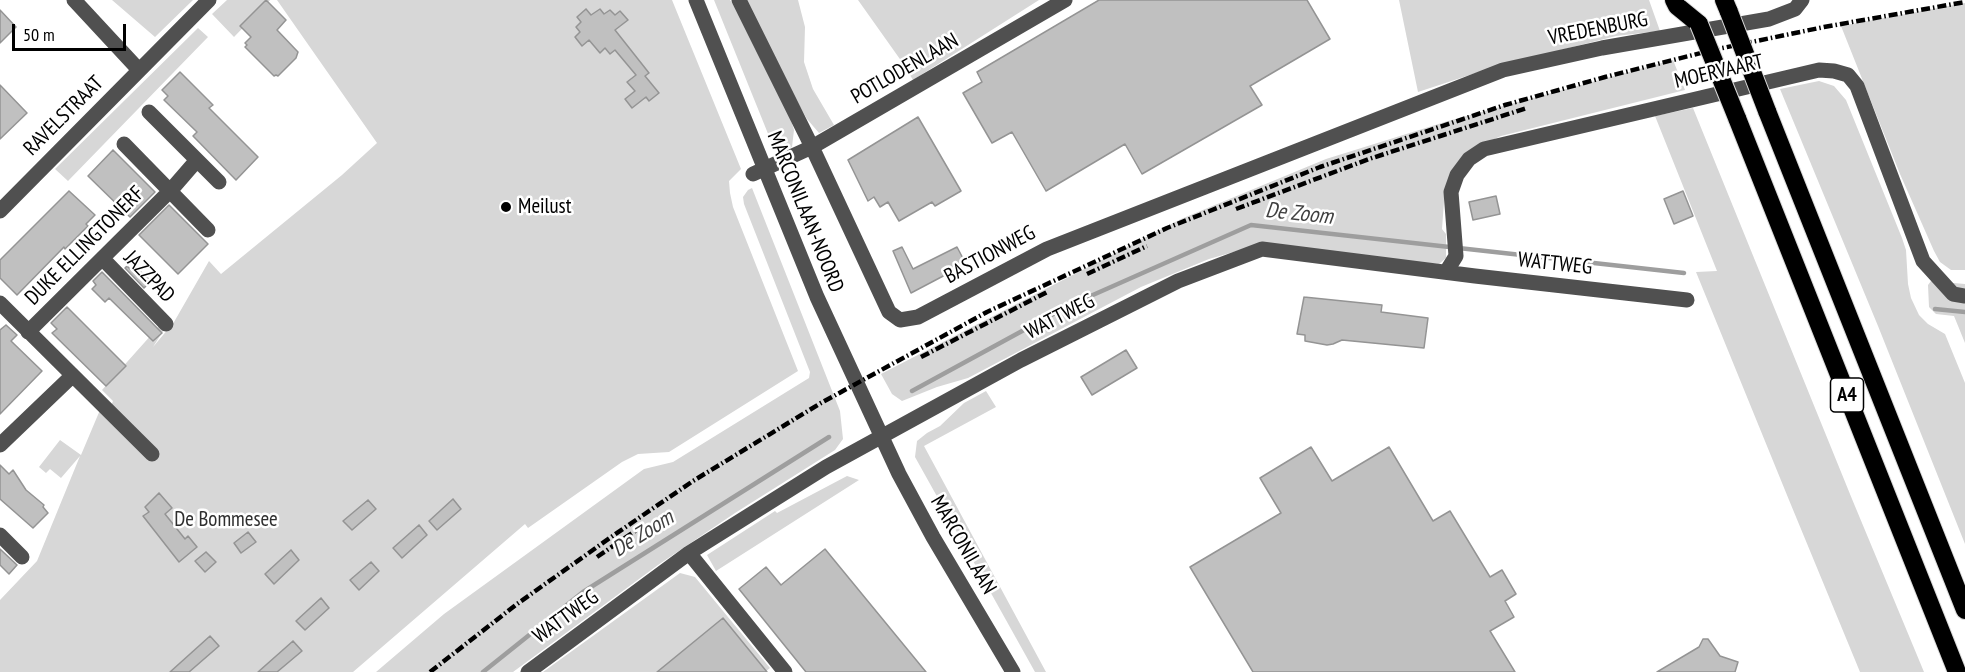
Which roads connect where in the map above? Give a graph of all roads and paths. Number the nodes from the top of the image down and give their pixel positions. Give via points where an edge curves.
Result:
1 (74, 0) edge
2 (209, 0) edge
3 (696, 0) edge
4 (739, 0) edge
5 (1065, 0) edge
6 (1802, 0) edge
7 (1683, 2) edge
8 (1728, 4) edge
9 (140, 70) junction
10 (1436, 95) joint
11 (149, 112) dead end
12 (124, 144) dead end
13 (812, 147) junction
14 (197, 160) junction
15 (758, 171) junction
16 (219, 182) dead end
17 (171, 190) junction
18 (0, 211) edge
19 (208, 230) dead end
20 (103, 259) junction
21 (1446, 272) junction
22 (1965, 296) edge
23 (1687, 300) dead end
24 (0, 303) edge
25 (166, 324) dead end
26 (28, 332) junction
27 (72, 376) junction
28 (882, 436) junction
29 (0, 445) edge
30 (152, 454) dead end
31 (0, 535) edge
32 (689, 553) junction
33 (22, 557) dead end
34 (1965, 610) edge
35 (528, 672) edge
36 (785, 672) edge
37 (1013, 672) edge
38 (1957, 672) edge

1 - 9 street
2 - 9 street, RAVELSTRAAT
3 - 15 street, MARCONILAAN-NOORD
4 - 13 street, BASTIONWEG
5 - 13 street, POTLODENLAAN
6 - 10 street, VREDENBURG via 1795,9 1769,19 1513,68
7 - 38 highway, A4, bridge via 1699,24
8 - 34 highway, A4, bridge
9 - 18 street, RAVELSTRAAT
10 - 13 street, BASTIONWEG via 1047,249 918,317 900,320 889,312
11 - 14 street
12 - 17 street, DUKE ELLINGTONERF
13 - 15 street, POTLODENLAAN
14 - 16 street
14 - 17 street, DUKE ELLINGTONERF
15 - 28 street, MARCONILAAN-NOORD
17 - 19 street, DUKE ELLINGTONERF
17 - 20 street, DUKE ELLINGTONERF
20 - 25 street, JAZZPAD
20 - 26 street, DUKE ELLINGTONERF
21 - 22 street, MOERVAART via 1456,256 1451,192 1469,159 1484,149 1819,70 1848,75 1857,86 1923,261 1953,294
21 - 23 street, WATTWEG
21 - 28 street, WATTWEG via 1262,249 1178,281
24 - 26 street
26 - 27 street
27 - 29 street
27 - 30 street
28 - 32 street, WATTWEG
28 - 37 street, MARCONILAAN via 933,537
31 - 33 street
32 - 35 street, WATTWEG
32 - 36 street

